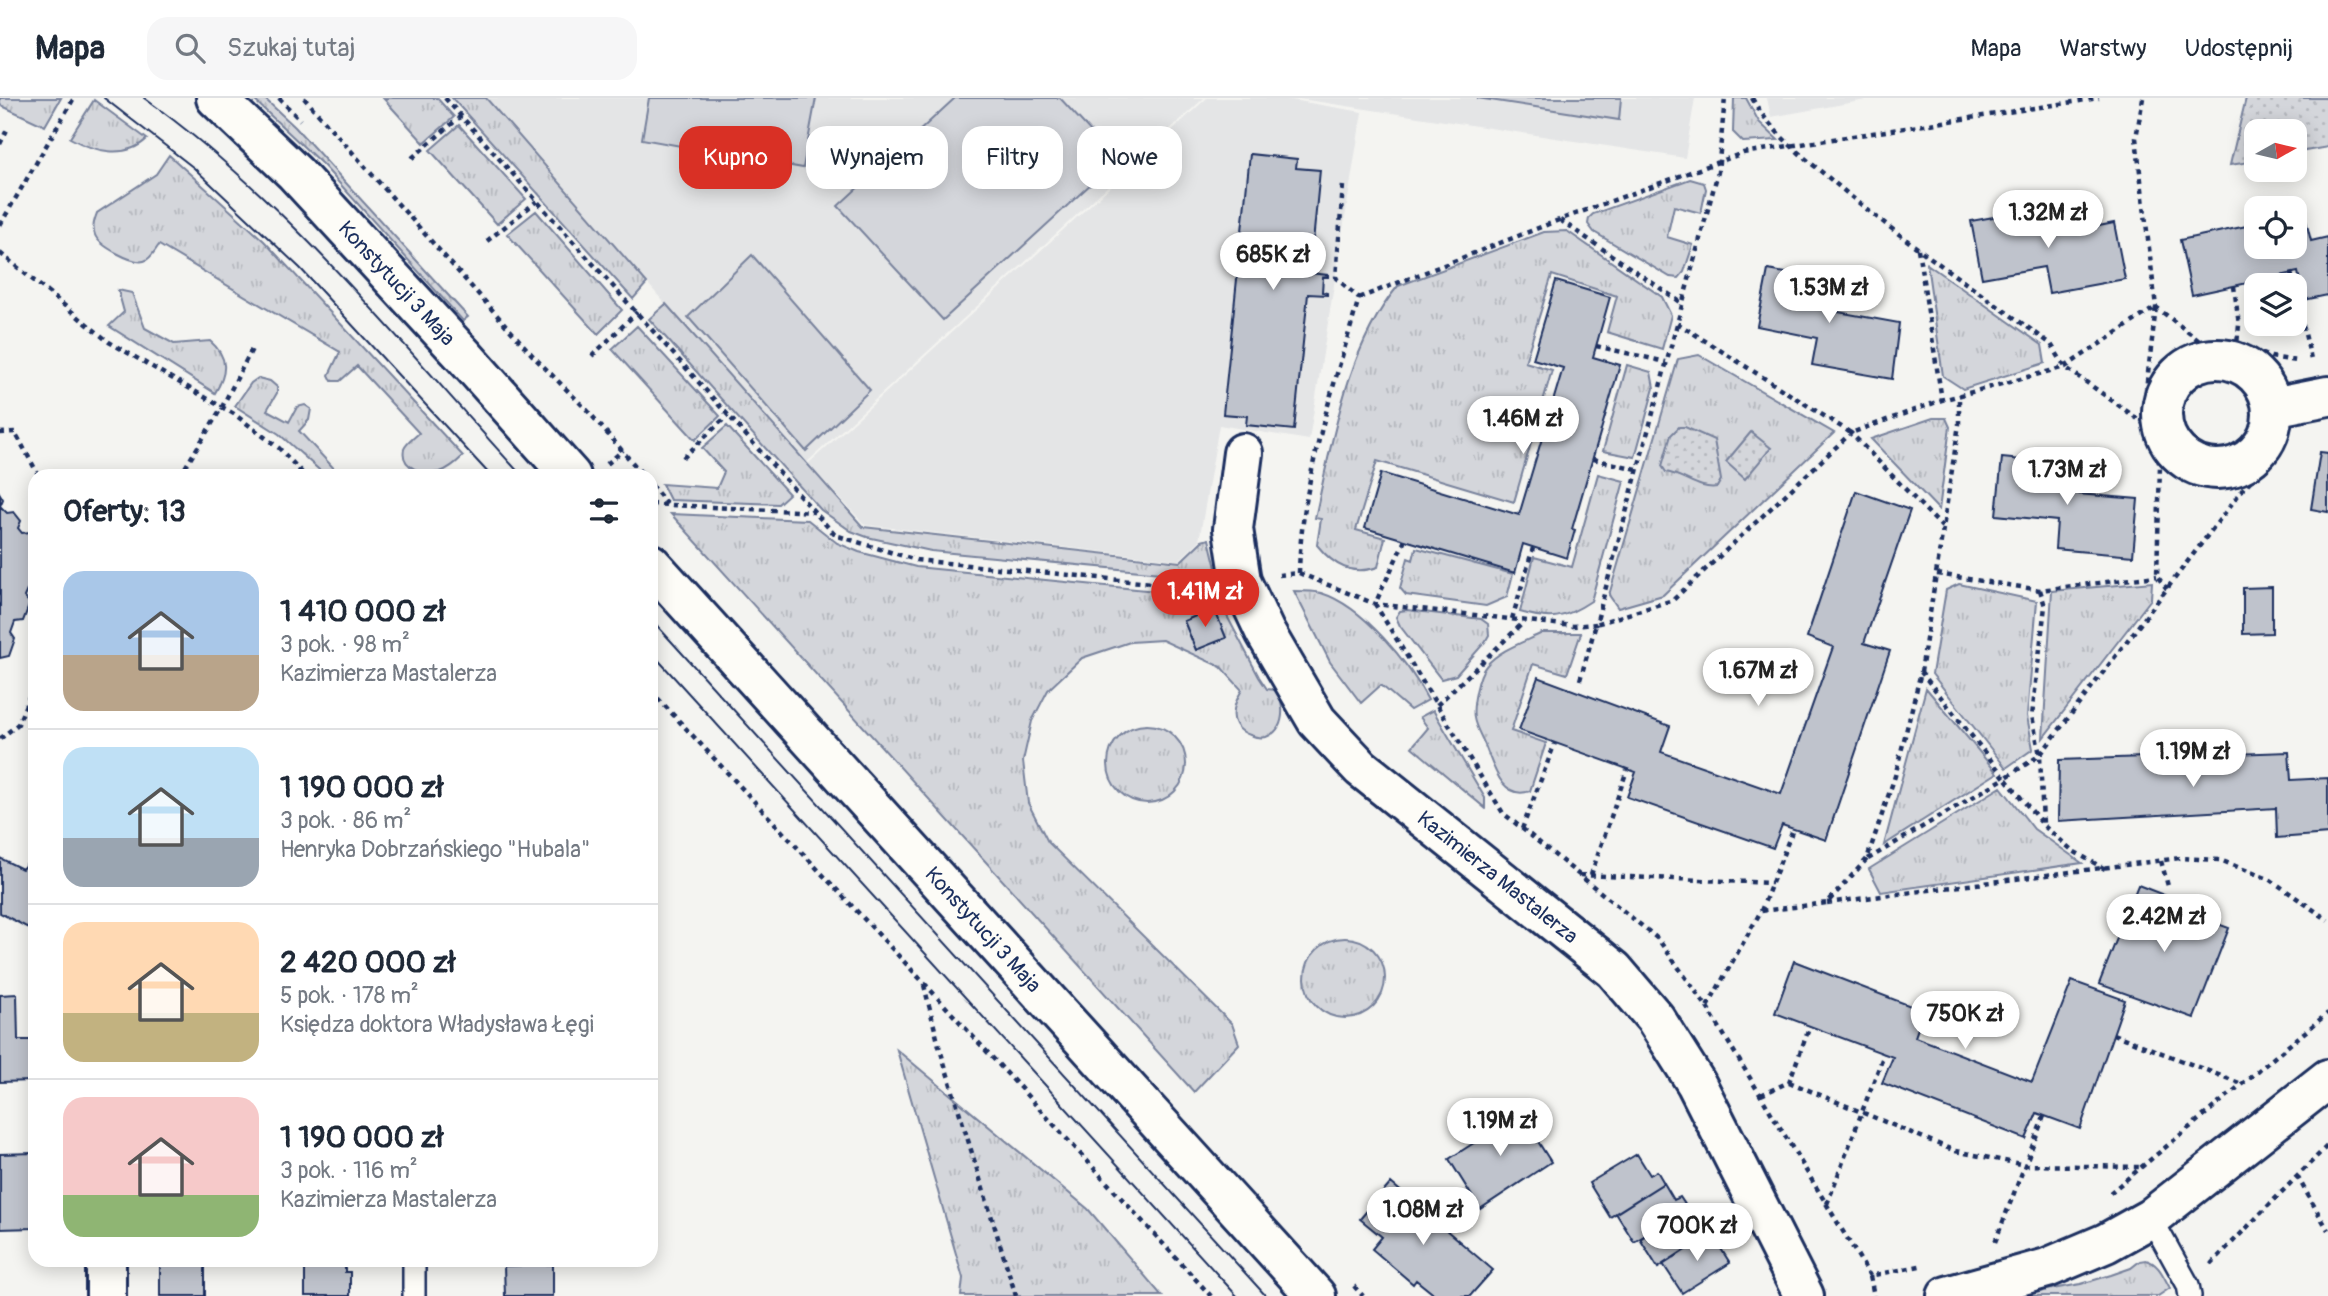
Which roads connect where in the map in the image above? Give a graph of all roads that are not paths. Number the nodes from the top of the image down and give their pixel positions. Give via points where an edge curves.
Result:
1 (216, 98) edge
2 (2320, 373) edge
3 (2280, 423) road end
4 (1242, 453) dead end
5 (565, 469) edge
6 (658, 572) edge
7 (2328, 1079) edge
8 (2151, 1218) junction
9 (106, 1267) edge
10 (414, 1267) edge
11 (2189, 1291) edge
12 (106, 1296) edge
13 (414, 1296) edge
14 (1316, 1296) edge
15 (1804, 1296) edge
16 (1947, 1296) edge

1 - 5 street, Konstytucji 3 Maja via 303,182
2 - 3 street
4 - 15 street, Kazimierza Mastalerza via 1233,528 1241,581 1317,721 1361,768 1614,970 1655,1018 1696,1083
6 - 14 street, Konstytucji 3 Maja
7 - 8 street
8 - 11 lane
8 - 16 street via 2047,1268
9 - 12 street
10 - 13 lane

